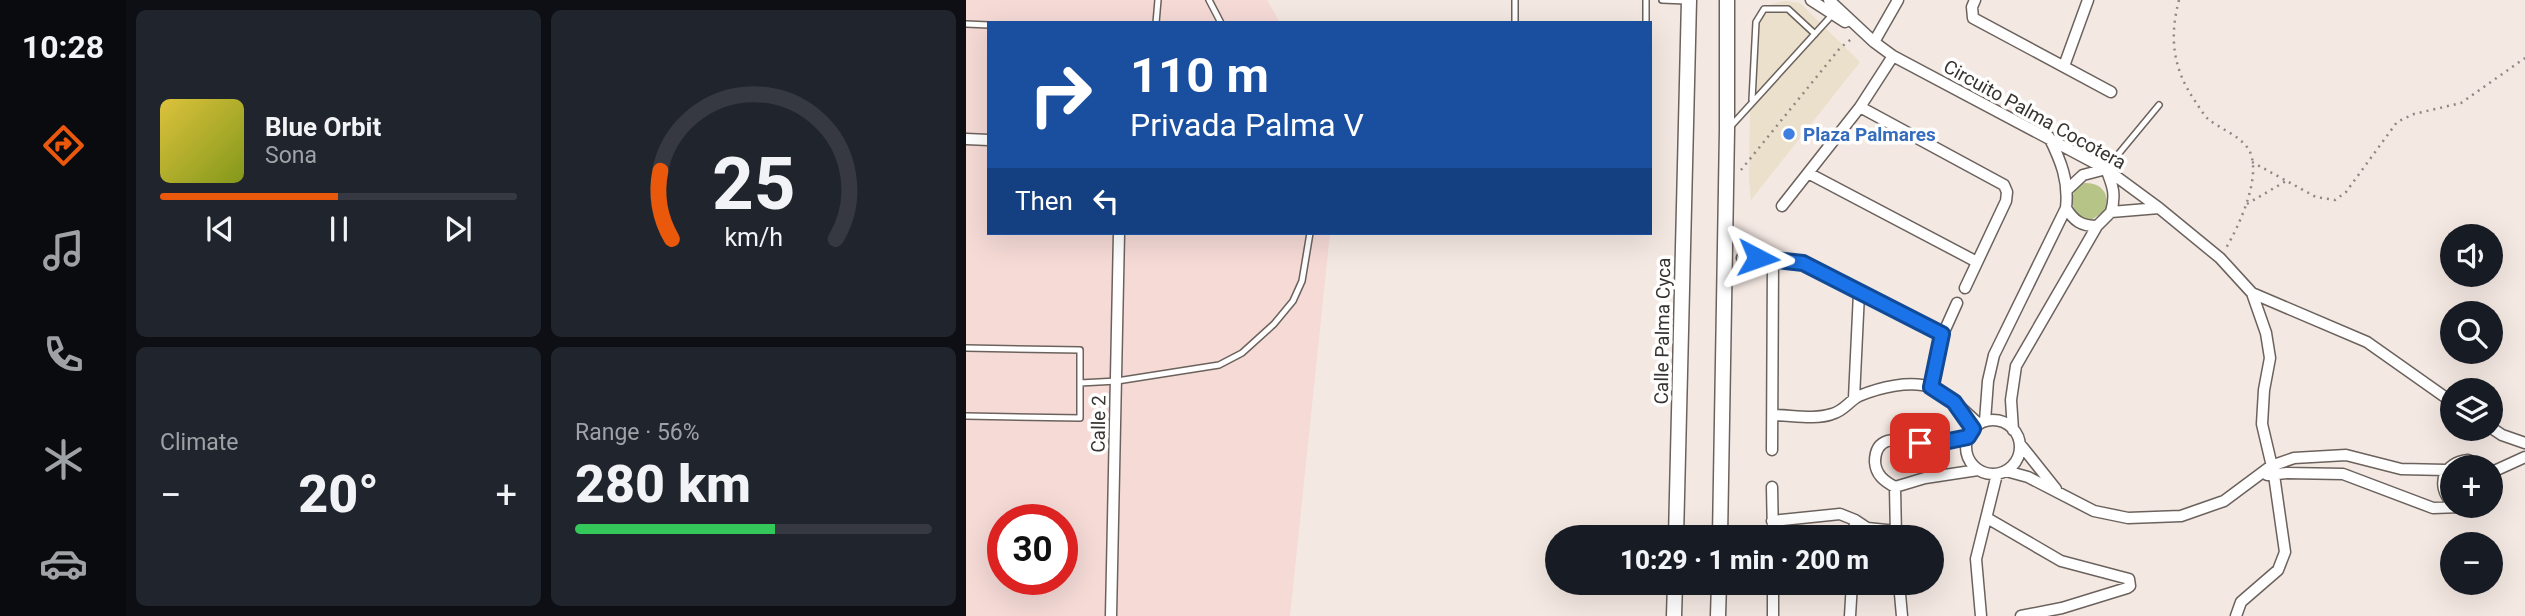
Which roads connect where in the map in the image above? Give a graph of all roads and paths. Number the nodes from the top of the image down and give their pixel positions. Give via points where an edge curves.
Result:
1 (1158, 0) edge
2 (1209, 0) edge
3 (1515, 0) edge
4 (1646, 0) edge
5 (1662, 0) edge
6 (1738, 0) edge
7 (1811, 0) edge
8 (1898, 0) edge
9 (1975, 0) edge
10 (2088, 0) edge
11 (2179, 0) edge
12 (1689, 1) edge
13 (1727, 6) edge
14 (1833, 8) edge
15 (1156, 21) edge
16 (1220, 21) edge
17 (1515, 21) edge
18 (1646, 21) edge
19 (966, 24) edge
20 (987, 25) edge
21 (1863, 32) junction
22 (1815, 34) junction
23 (1874, 42) junction
24 (1894, 57) junction
25 (2525, 58) edge
26 (2064, 65) junction
27 (2111, 92) dead end
28 (1752, 102) junction
29 (2159, 104) dead end
30 (1860, 107) junction
31 (1727, 130) junction
32 (2049, 137) junction
33 (966, 139) edge
34 (987, 140) edge
35 (2252, 162) junction
36 (2106, 169) junction
37 (1808, 173) junction
38 (1738, 174) dead end
39 (2286, 180) junction
40 (2068, 189) junction
41 (2246, 204) junction
42 (1782, 206) dead end
43 (2066, 208) junction
44 (2159, 208) junction
45 (2112, 212) junction
46 (2097, 226) junction
47 (1119, 235) edge
48 (1310, 235) edge
49 (1742, 258) dead end
50 (2220, 258) junction
51 (1773, 259) junction
52 (1976, 262) junction
53 (1965, 288) dead end
54 (1858, 293) junction
55 (2252, 293) junction
56 (1957, 303) dead end
57 (1942, 334) junction
58 (966, 348) edge
59 (1117, 382) junction
60 (1080, 383) junction
61 (1931, 387) junction
62 (2440, 394) edge
63 (1854, 398) junction
64 (1773, 415) junction
65 (966, 416) edge
66 (1976, 428) junction
67 (2013, 430) junction
68 (2503, 435) edge
69 (2525, 443) edge
70 (2020, 444) junction
71 (1772, 450) dead end
72 (2525, 457) edge
73 (2503, 467) edge
74 (1978, 470) junction
75 (2440, 470) edge
76 (2272, 471) junction
77 (2001, 472) junction
78 (1772, 487) dead end
79 (1895, 493) junction
80 (2060, 494) junction
81 (2440, 507) edge
82 (1987, 518) junction
83 (1855, 520) junction
84 (1772, 521) junction
85 (1676, 525) edge
86 (1720, 525) edge
87 (1772, 525) edge
88 (1855, 525) edge
89 (1862, 525) edge
90 (1896, 525) edge
91 (1675, 595) edge
92 (1719, 595) edge
93 (1773, 595) edge
94 (1851, 595) edge
95 (1900, 595) edge
96 (1111, 616) edge
97 (1674, 616) edge
98 (1718, 616) edge
99 (1773, 616) edge
100 (1850, 616) edge
101 (1902, 616) edge
102 (1981, 616) edge
103 (2021, 616) edge
104 (2236, 616) edge

1 - 15 lane
2 - 16 lane
3 - 17 lane
4 - 18 lane
5 - 12 lane
6 - 13 street
7 - 14 street, Circuito Palma Cocotera
8 - 23 street
9 - 26 street via 1973,18
10 - 26 street
11 - 35 path via 2174,17 2175,59 2185,87 2206,117 2247,147
12 - 85 street, Calle Palma Cyca
13 - 31 street
14 - 21 street, Circuito Palma Cocotera
14 - 22 lane
19 - 20 lane
21 - 23 street, Circuito Palma Cocotera
21 - 38 path via 1840,48
22 - 28 lane
22 - 28 lane via 1788,9 1764,9 1756,22
23 - 24 street, Circuito Palma Cocotera
24 - 30 street
24 - 32 street, Circuito Palma Cocotera
25 - 39 path via 2461,103 2397,122 2346,192 2335,200 2316,197
26 - 27 street
28 - 31 lane
29 - 36 lane
30 - 37 street
30 - 52 street via 2004,185 2006,201
31 - 86 street
32 - 36 street, Circuito Palma Cocotera
32 - 40 street
33 - 34 street
35 - 39 path
35 - 41 path
36 - 40 street via 2083,175
36 - 44 street, Circuito Palma Cocotera
36 - 45 street via 2114,188
37 - 42 street
37 - 52 street
39 - 41 path
40 - 43 street
41 - 50 path
43 - 46 street via 2080,224
43 - 66 street via 1994,355
44 - 45 street
44 - 50 street, Circuito Palma Cocotera
45 - 46 street
46 - 67 street via 2016,366
47 - 59 street, Calle 2
48 - 59 lane via 1302,281 1293,300 1242,353 1219,365
49 - 51 street
50 - 55 street, Circuito Palma Cocotera
51 - 54 street via 1803,263
51 - 64 street
52 - 53 street
54 - 57 street
54 - 63 street
55 - 62 street via 2367,342
55 - 76 street via 2270,358 2262,424
56 - 57 street
57 - 61 street
58 - 60 lane via 1080,350
59 - 60 lane
59 - 96 street, Calle 2
60 - 65 lane via 1080,418
61 - 63 street via 1884,386
61 - 66 street via 1954,402
63 - 64 street via 1832,415
64 - 71 street
66 - 67 street via 2005,424
66 - 74 street via 1966,449
66 - 79 street via 1934,444 1891,439 1882,445 1875,463 1882,480
67 - 70 street
68 - 69 street
70 - 77 street via 2014,464
70 - 80 street
72 - 73 street
74 - 77 street
74 - 79 street via 1926,478
75 - 76 street via 2401,469 2346,455 2294,458
76 - 80 street via 2224,501 2181,516 2128,519
76 - 81 street via 2343,474
76 - 104 street via 2283,561 2241,602
77 - 80 street via 2028,477
77 - 82 street
78 - 84 street
79 - 90 street
82 - 102 street via 1976,559
82 - 103 street via 2061,561 2129,579 2127,588
83 - 84 street via 1840,514
83 - 88 street
83 - 89 street
84 - 87 street
91 - 97 street
92 - 98 street
93 - 99 street
94 - 100 street
95 - 101 street

